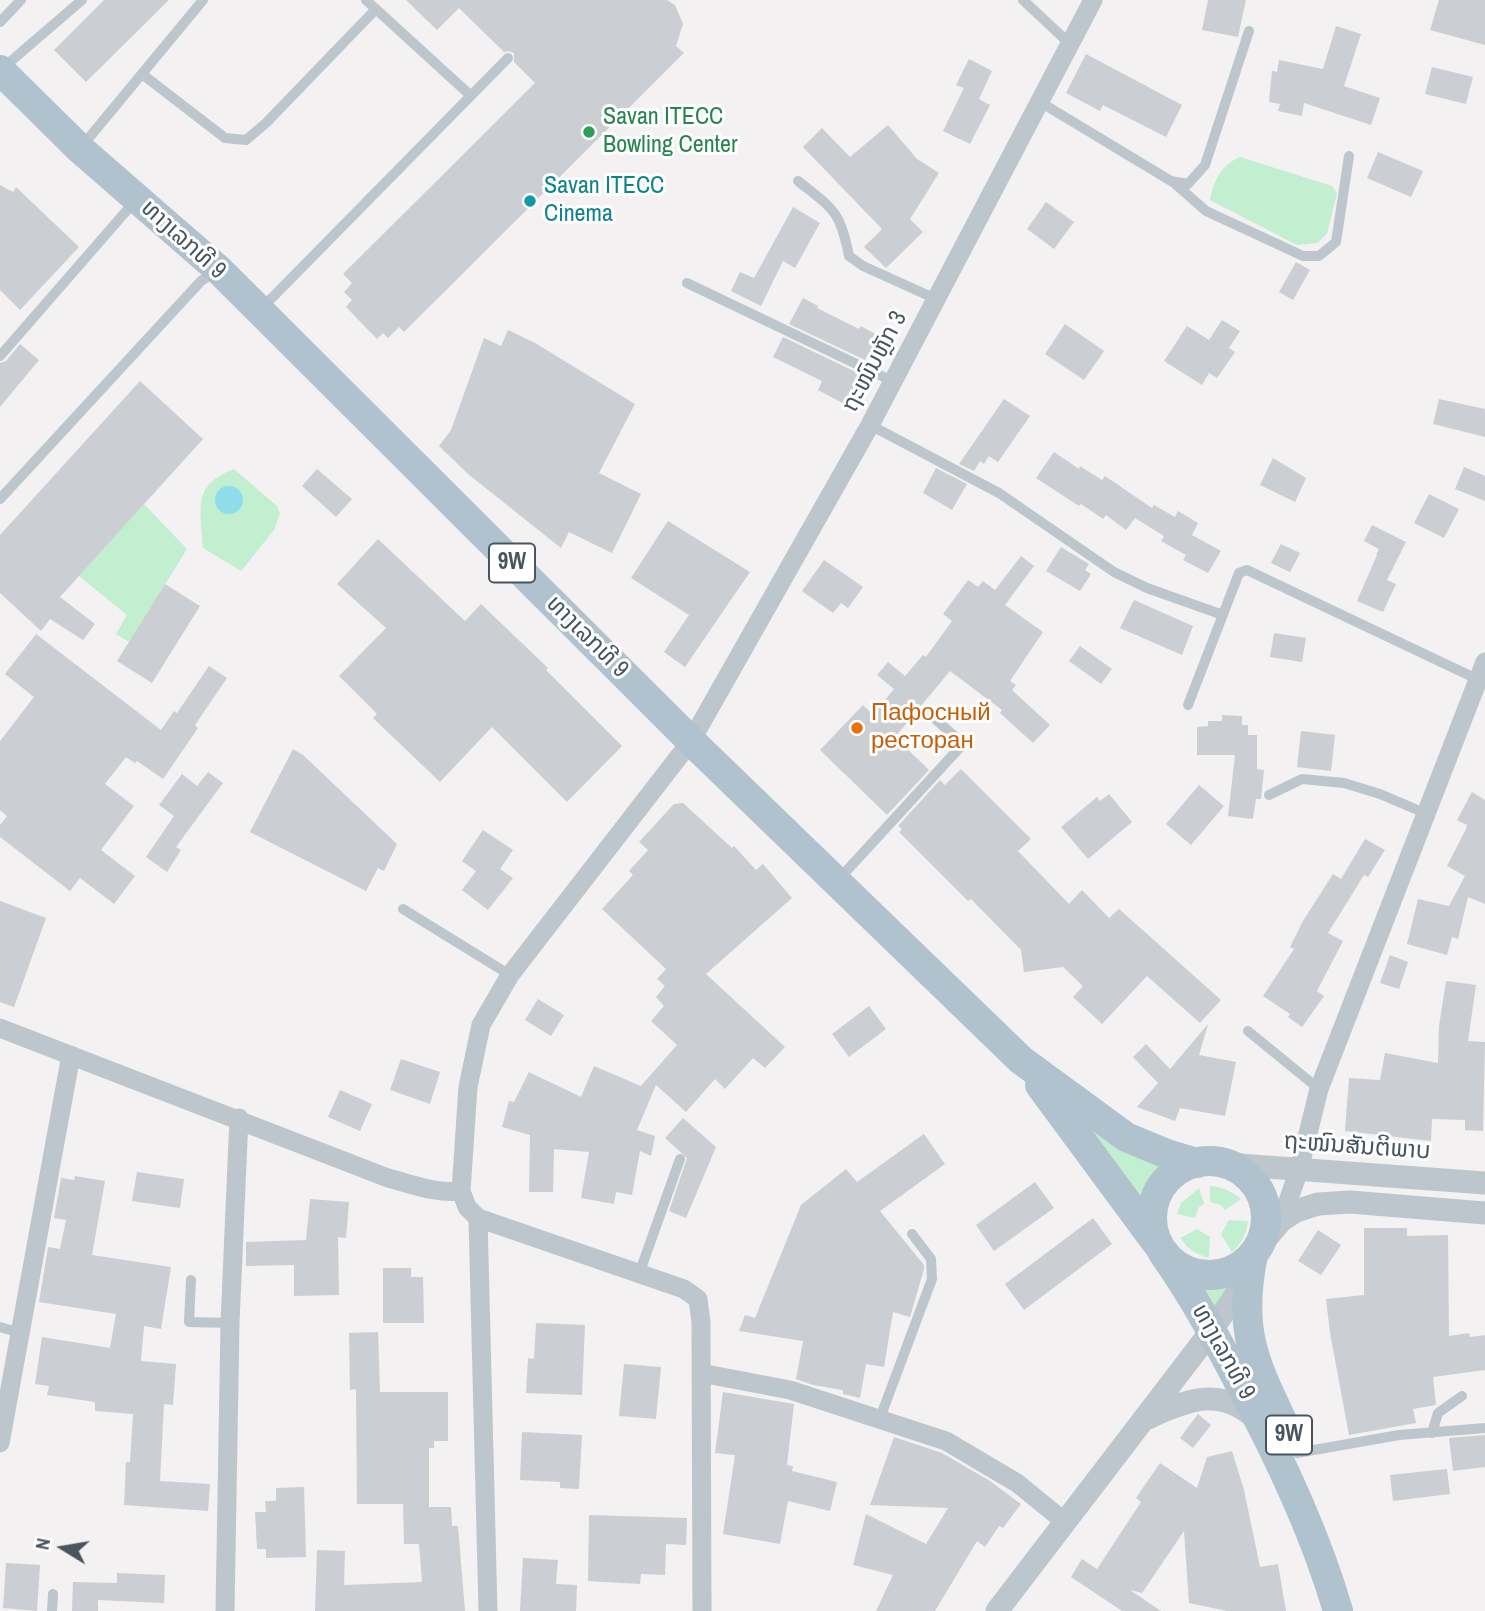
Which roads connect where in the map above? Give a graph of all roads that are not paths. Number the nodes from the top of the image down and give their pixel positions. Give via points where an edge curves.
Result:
1 (21, 0) edge
2 (82, 0) edge
3 (203, 0) edge
4 (366, 0) edge
5 (1023, 0) edge
6 (1093, 0) edge
7 (376, 9) junction
8 (0, 22) edge
9 (1249, 31) dead end
10 (1070, 44) junction
11 (508, 58) dead end
12 (142, 74) junction
13 (2, 75) edge
14 (470, 95) junction
15 (1040, 102) junction
16 (80, 149) junction
17 (1349, 156) dead end
18 (798, 181) dead end
19 (1171, 181) junction
20 (137, 198) junction
21 (219, 270) junction
22 (687, 283) dead end
23 (936, 299) junction
24 (258, 312) junction
25 (0, 356) edge
26 (892, 381) junction
27 (870, 425) junction
28 (0, 499) edge
29 (1223, 615) junction
30 (1482, 671) edge
31 (1188, 705) dead end
32 (932, 716) dead end
33 (691, 741) junction
34 (1269, 795) dead end
35 (1427, 814) junction
36 (836, 882) junction
37 (403, 909) dead end
38 (510, 975) junction
39 (0, 1028) edge
40 (1248, 1031) dead end
41 (71, 1055) junction
42 (1021, 1060) junction
43 (1319, 1089) junction
44 (239, 1118) junction
45 (680, 1159) dead end
46 (1211, 1163) junction
47 (1299, 1170) junction
48 (1485, 1183) edge
49 (461, 1191) junction
50 (1485, 1213) edge
51 (478, 1218) junction
52 (1281, 1221) junction
53 (912, 1234) dead end
54 (1160, 1248) junction
55 (1253, 1259) junction
56 (639, 1274) junction
57 (191, 1280) dead end
58 (230, 1323) junction
59 (0, 1326) edge
60 (1212, 1331) junction
61 (21, 1333) junction
62 (701, 1373) junction
63 (1462, 1396) dead end
64 (880, 1418) junction
65 (1142, 1421) junction
66 (1262, 1424) junction
67 (1485, 1428) edge
68 (1432, 1433) junction
69 (0, 1443) edge
70 (1297, 1453) junction
71 (1306, 1496) junction
72 (1065, 1522) junction
73 (53, 1594) dead end
74 (52, 1611) edge
75 (225, 1611) edge
76 (488, 1611) edge
77 (702, 1611) edge
78 (997, 1611) edge
79 (1338, 1611) edge
80 (1356, 1611) edge

1 - 8 lane
2 - 13 lane
3 - 12 lane
4 - 7 lane
5 - 10 lane
6 - 10 street, ຖະໜົນຫຼັກ 3
7 - 12 lane via 246,140 225,138
7 - 14 lane
9 - 19 lane via 1205,165 1188,184
10 - 15 street, ຖະໜົນຫຼັກ 3
11 - 14 lane
12 - 16 lane
13 - 16 main road, ທາງເລກທີ 9 / 9W
14 - 24 lane
15 - 19 lane
15 - 23 street, ຖະໜົນຫຼັກ 3
16 - 20 main road, ທາງເລກທີ 9 / 9W
17 - 19 lane via 1336,242 1319,256 1303,256 1206,211
18 - 23 lane via 834,210 844,228 849,256
20 - 21 main road, ທາງເລກທີ 9 / 9W
20 - 25 lane
21 - 24 main road, ທາງເລກທີ 9 / 9W
21 - 28 lane via 201,281
22 - 26 lane
23 - 26 street, ຖະໜົນຫຼັກ 3
24 - 33 main road, ທາງເລກທີ 9 / 9W
26 - 27 street, ຖະໜົນຫຼັກ 3
27 - 29 lane via 999,493 1114,572
27 - 33 street, ຖະໜົນຫຼັກ 3
29 - 30 lane via 1239,573 1247,570
29 - 31 lane
30 - 35 street
32 - 36 lane via 963,744
33 - 36 main road, ທາງເລກທີ 9 / 9W
33 - 38 street, ຖະໜົນຫຼັກ 3
34 - 35 lane via 1302,779 1344,783
35 - 43 street
36 - 42 main road, ທາງເລກທີ 9 / 9W
37 - 38 lane
38 - 49 street, ຖະໜົນຫຼັກ 3 via 481,1025 468,1087
39 - 41 street
40 - 43 lane
41 - 44 street
41 - 61 street
42 - 46 main road, ທາງເລກທີ 9 / 9W via 1126,1137 1167,1154
42 - 54 main road, ທາງເລກທີ 9 / 9W
43 - 47 street
44 - 49 street via 388,1178 423,1188
44 - 58 street
45 - 56 lane
46 - 47 street, ຖະໜົນສັນຕິພາບ
46 - 54 main road, ທາງເລກທີ 9 / 9W via 1187,1166 1170,1177 1158,1194 1152,1224
46 - 55 main road, ທາງເລກທີ 9 / 9W via 1243,1172 1262,1197 1266,1217
47 - 48 street, ຖະໜົນສັນຕິພາບ
47 - 52 street
49 - 51 street via 467,1208
50 - 52 street via 1318,1203
51 - 56 street
51 - 76 street
52 - 55 street
53 - 64 lane via 931,1259 932,1279
54 - 55 main road, ທາງເລກທີ 9 / 9W via 1178,1267 1197,1275 1217,1276
54 - 60 main road, ທາງເລກທີ 9 / 9W
55 - 60 street
55 - 70 main road, ທາງເລກທີ 9 / 9W via 1246,1312 1248,1339
56 - 62 street via 684,1289 698,1299
57 - 58 lane via 189,1322
58 - 75 street
59 - 61 lane
60 - 65 street
60 - 66 main road, ທາງເລກທີ 9 / 9W
61 - 69 street
62 - 64 street via 790,1390
62 - 77 street
63 - 68 lane via 1438,1413
64 - 72 street via 946,1441 1017,1483
65 - 66 street via 1174,1405 1215,1398 1244,1408
65 - 72 street
66 - 71 main road, ທາງເລກທີ 9 / 9W
67 - 68 lane
68 - 70 lane
70 - 71 main road, ທາງເລກທີ 9 / 9W
71 - 79 main road, ທາງເລກທີ 9 / 9W
71 - 80 main road, ທາງເລກທີ 9 / 9W via 1346,1575
72 - 78 street
73 - 74 lane

